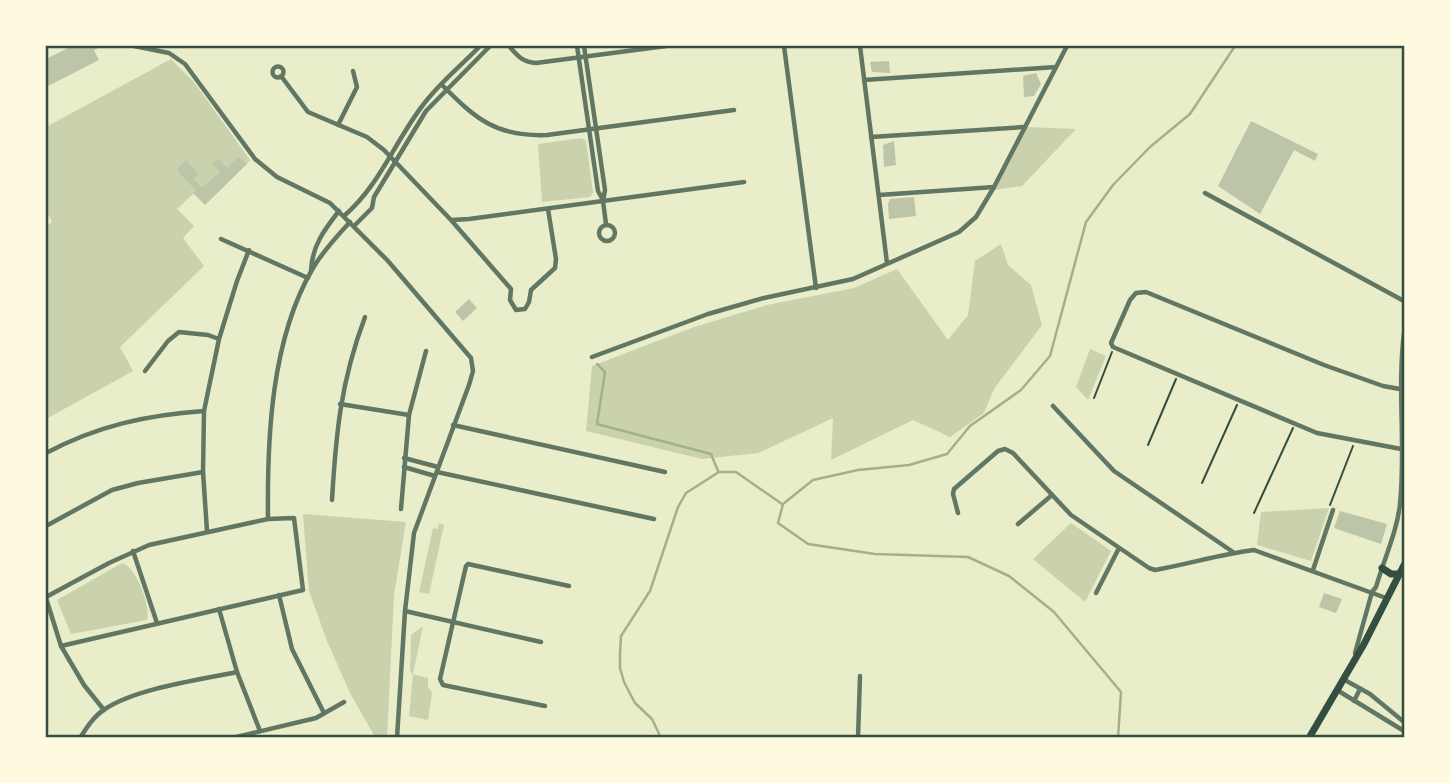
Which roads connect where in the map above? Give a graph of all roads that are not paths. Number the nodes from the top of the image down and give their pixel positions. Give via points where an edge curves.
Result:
1 (134, 46) edge
2 (480, 46) edge
3 (490, 46) edge
4 (509, 46) edge
5 (578, 46) edge
6 (584, 46) edge
7 (666, 46) edge
8 (784, 46) edge
9 (860, 46) edge
10 (1067, 46) edge
11 (582, 57) junction
12 (1056, 67) junction
13 (353, 71) dead end
14 (281, 76) dead end
15 (864, 79) junction
16 (442, 85) junction
17 (447, 90) junction
18 (734, 110) dead end
19 (338, 125) junction
20 (1025, 127) junction
21 (596, 128) junction
22 (589, 129) junction
23 (871, 137) junction
24 (391, 156) junction
25 (396, 162) junction
26 (744, 182) dead end
27 (994, 187) junction
28 (1205, 193) dead end
29 (879, 195) junction
30 (603, 201) junction
31 (548, 209) junction
32 (341, 214) junction
33 (451, 220) junction
34 (352, 224) junction
35 (606, 224) dead end
36 (221, 239) dead end
37 (250, 250) junction
38 (887, 263) junction
39 (309, 275) junction
40 (816, 288) junction
41 (1405, 301) edge
42 (365, 317) dead end
43 (1405, 332) edge
44 (219, 339) junction
45 (426, 351) dead end
46 (593, 357) dead end
47 (145, 371) dead end
48 (1400, 389) junction
49 (340, 404) junction
50 (1053, 406) dead end
51 (204, 411) junction
52 (409, 415) junction
53 (453, 425) junction
54 (1403, 425) edge
55 (1401, 449) junction
56 (46, 453) edge
57 (404, 458) junction
58 (404, 467) junction
59 (203, 472) junction
60 (437, 472) junction
61 (665, 472) dead end
62 (1052, 495) junction
63 (332, 500) dead end
64 (401, 509) dead end
65 (1333, 510) road end
66 (958, 513) dead end
67 (268, 519) junction
68 (654, 519) dead end
69 (1018, 524) dead end
70 (46, 526) edge
71 (207, 531) junction
72 (1119, 548) junction
73 (133, 551) junction
74 (1234, 553) junction
75 (1405, 565) edge
76 (1382, 568) junction
77 (1312, 570) junction
78 (1399, 574) junction
79 (569, 586) dead end
80 (1372, 592) junction
81 (1096, 593) dead end
82 (279, 595) junction
83 (46, 598) edge
84 (1386, 598) junction
85 (219, 609) junction
86 (405, 611) junction
87 (157, 623) junction
88 (452, 623) junction
89 (541, 642) dead end
90 (61, 646) junction
91 (1354, 660) junction
92 (237, 672) junction
93 (860, 676) dead end
94 (1343, 679) junction
95 (1360, 689) junction
96 (1337, 690) junction
97 (1354, 701) junction
98 (344, 702) dead end
99 (545, 706) dead end
100 (104, 710) junction
101 (324, 713) junction
102 (1395, 716) junction
103 (1405, 722) edge
104 (1391, 724) junction
105 (260, 731) junction
106 (1405, 731) edge
107 (80, 737) edge
108 (232, 737) edge
109 (397, 737) edge
110 (858, 737) edge
111 (1308, 737) edge

1 - 32 street via 179,58 255,159 277,177 323,198
2 - 16 street
3 - 17 street
4 - 11 street via 527,62
5 - 11 street
6 - 11 street
7 - 11 street
8 - 40 street
9 - 15 street
10 - 12 street
11 - 21 street
11 - 22 street
12 - 15 street
12 - 20 street
13 - 19 street via 357,88
14 - 19 street via 308,111
15 - 23 street
16 - 17 street
16 - 24 street via 423,104
17 - 22 street via 484,123 509,133 547,135
17 - 25 street via 426,111
18 - 21 street
19 - 24 street via 367,136
20 - 23 street
20 - 27 street
21 - 22 street
21 - 30 street
22 - 30 street
23 - 29 street
24 - 25 street
24 - 32 street via 359,202
25 - 33 street
25 - 34 street via 372,208
26 - 30 street
27 - 29 street
27 - 38 street via 976,217 959,232
28 - 41 street
29 - 38 street
30 - 31 street
30 - 35 street
31 - 33 street
31 - 33 street via 555,268 531,290 528,306 519,311 511,305 511,289
32 - 34 street
32 - 39 street via 320,236
34 - 39 street
34 - 53 street via 471,358 473,371
36 - 37 street
37 - 39 street
37 - 44 street
38 - 40 street via 853,279
39 - 67 street via 286,336 276,380 267,456
40 - 46 street via 708,314
42 - 49 street
43 - 48 street
44 - 47 street via 179,332
44 - 51 street
45 - 52 street
48 - 54 street
48 - 55 street via 1324,365 1146,292 1136,293 1130,300 1111,343 1317,433
49 - 52 street
49 - 63 street
50 - 74 street via 1114,471
51 - 56 street via 111,425
51 - 59 street
52 - 57 street
53 - 60 street
53 - 61 street
54 - 55 street
55 - 76 street via 1400,506
57 - 58 street
57 - 60 street
58 - 60 street
58 - 64 street
59 - 70 street via 112,490
59 - 71 street
60 - 68 street
60 - 86 street via 414,533
62 - 66 street via 1005,449 954,489
62 - 69 street
62 - 72 street via 1071,515
65 - 77 street
67 - 71 street
67 - 82 street via 293,518 303,590
71 - 73 street
72 - 74 street via 1155,569
72 - 81 street
73 - 83 street
73 - 87 street
74 - 77 street via 1254,550
75 - 78 main road
76 - 78 main road
76 - 80 street
77 - 80 street
78 - 84 main road
79 - 88 street via 468,564
80 - 84 street
80 - 91 street
82 - 85 street
82 - 101 street via 292,649
83 - 90 street
84 - 91 main road
85 - 87 street
85 - 92 street
86 - 88 street
86 - 109 street
87 - 90 street
88 - 89 street
88 - 99 street via 443,685
90 - 100 street
91 - 94 main road
92 - 100 street via 145,693
92 - 105 street
93 - 110 street
94 - 95 street
94 - 96 main road
95 - 97 street
95 - 102 street
96 - 97 street
96 - 111 main road
97 - 104 street
98 - 101 street
100 - 107 street
101 - 105 street
102 - 103 street
102 - 104 street
104 - 106 street
105 - 108 street

